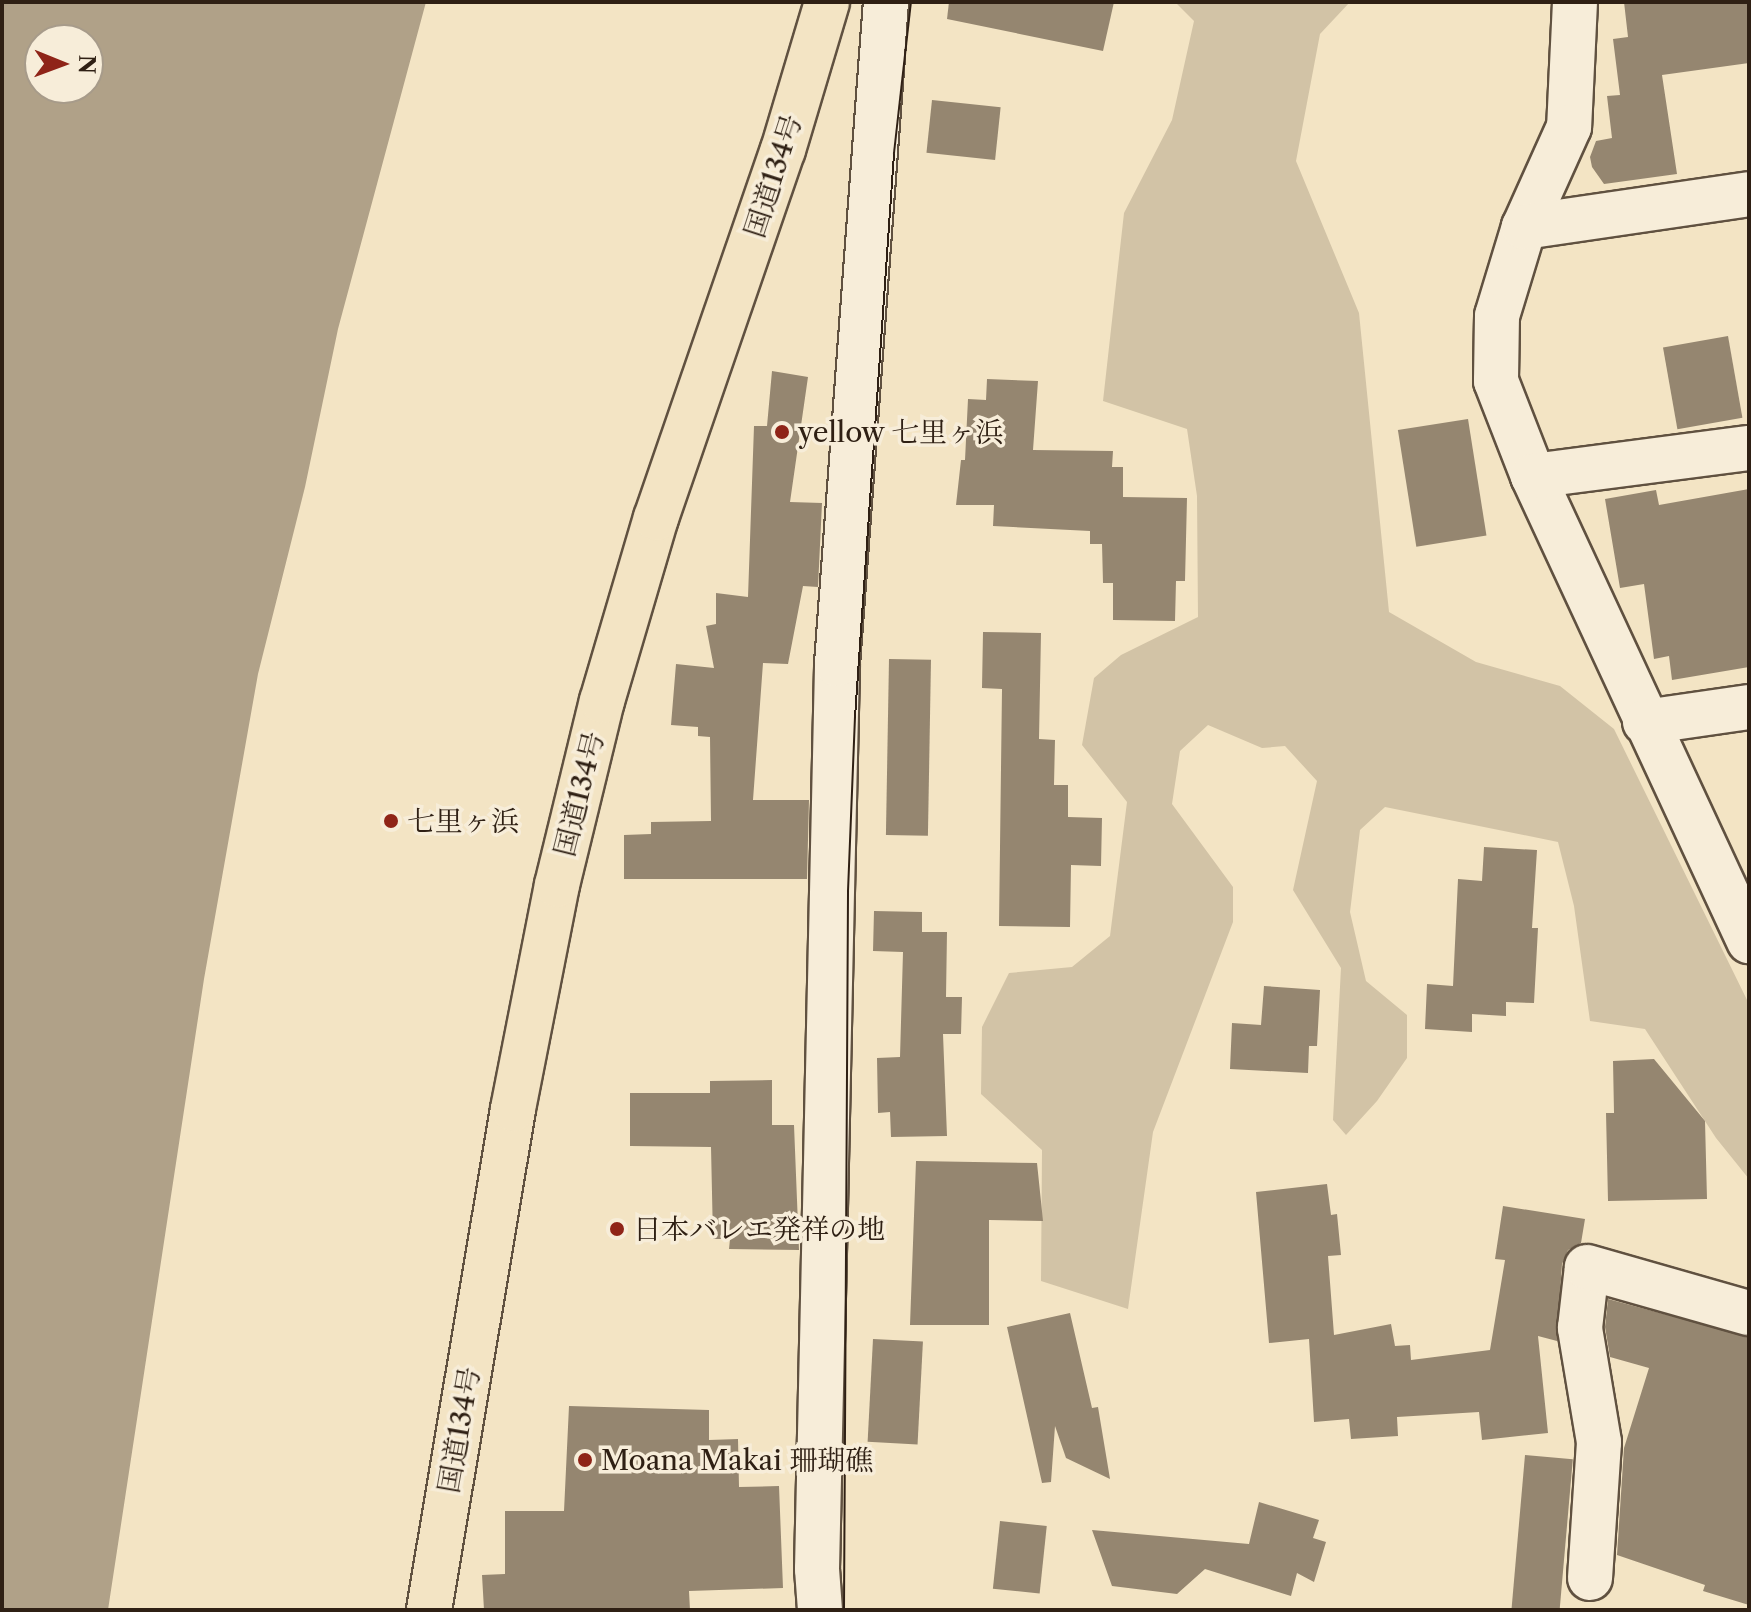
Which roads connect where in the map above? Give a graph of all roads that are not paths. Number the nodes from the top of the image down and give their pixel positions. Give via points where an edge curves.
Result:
1 (827, 2) edge
2 (886, 2) edge
3 (1575, 2) edge
4 (1749, 194) edge
5 (1524, 227) junction
6 (1749, 448) edge
7 (1533, 476) junction
8 (1749, 707) edge
9 (1645, 722) junction
10 (1749, 941) edge
11 (1749, 1313) edge
12 (1590, 1578) dead end
13 (429, 1610) edge
14 (820, 1610) edge

1 - 13 highway, 国道134号 via 783,150 656,518 602,701 557,885 516,1094
2 - 14 street via 837,664
3 - 5 street via 1569,127
4 - 5 street
5 - 7 street via 1497,316 1496,381
6 - 7 street
7 - 9 street
8 - 9 street
9 - 10 street
11 - 12 street via 1587,1267 1580,1328 1599,1442

